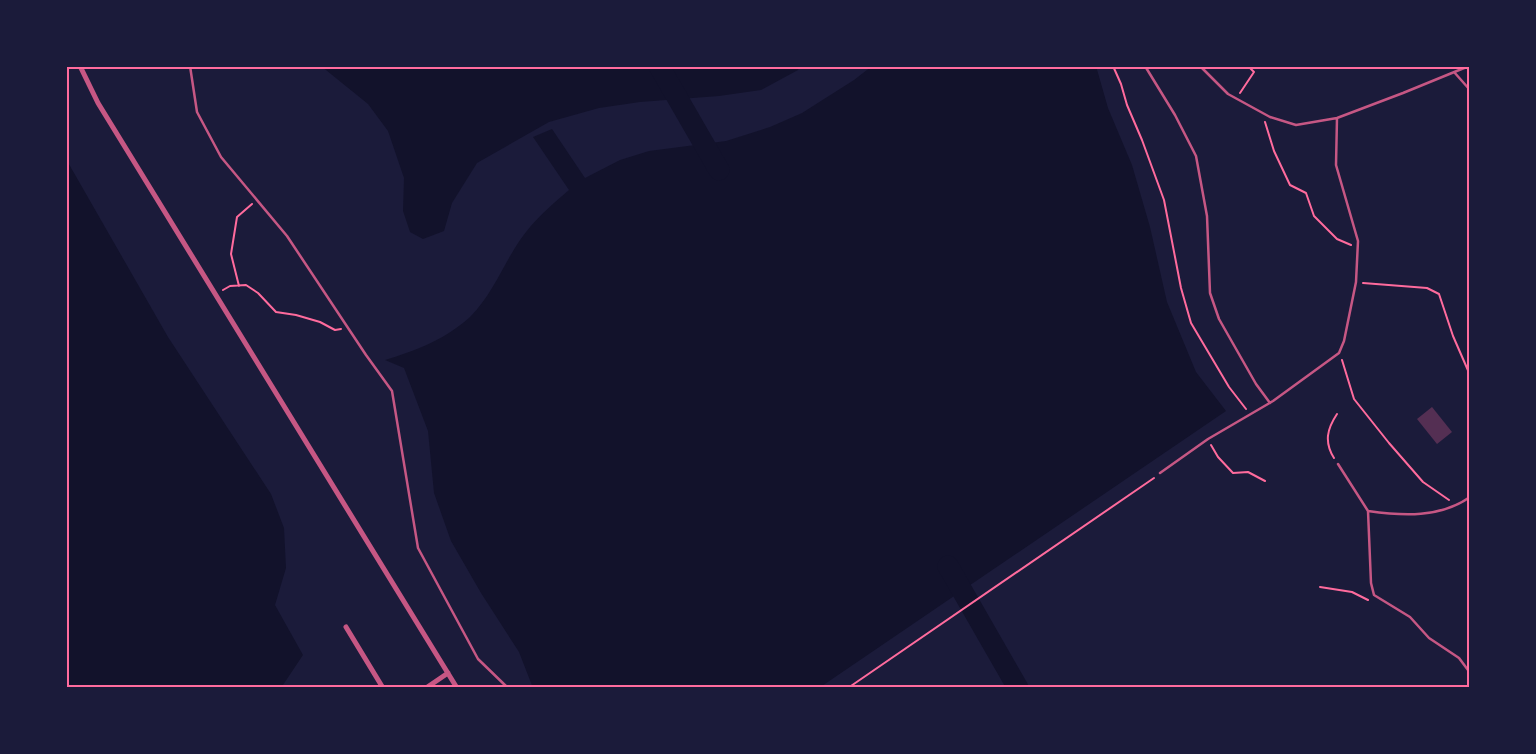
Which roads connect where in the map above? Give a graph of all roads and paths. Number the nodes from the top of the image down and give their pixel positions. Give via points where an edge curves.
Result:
1 (80, 66) edge
2 (190, 66) edge
3 (1113, 66) edge
4 (1145, 66) edge
5 (1200, 66) edge
6 (1248, 66) edge
7 (1469, 66) edge
8 (1454, 72) junction
9 (1470, 90) edge
10 (1235, 98) junction
11 (1262, 113) junction
12 (1337, 118) junction
13 (257, 200) junction
14 (1358, 248) junction
15 (1356, 282) junction
16 (239, 286) junction
17 (216, 294) junction
18 (348, 328) junction
19 (1339, 353) junction
20 (1470, 375) edge
21 (1270, 403) junction
22 (1337, 414) dead end
23 (1250, 415) junction
24 (1208, 439) junction
25 (1338, 464) joint
26 (1160, 473) joint
27 (1265, 481) dead end
28 (1470, 497) edge
29 (1455, 506) junction
30 (1368, 511) junction
31 (1320, 587) dead end
32 (1370, 601) dead end
33 (346, 627) dead end
34 (448, 673) junction
35 (1470, 675) edge
36 (383, 688) edge
37 (426, 688) edge
38 (457, 688) edge
39 (508, 688) edge
40 (848, 688) edge

1 - 17 street via 98,103
2 - 13 lane via 198,112 221,157
3 - 23 path via 1164,200 1181,288 1192,323 1229,387
4 - 21 lane via 1196,156 1207,216 1210,293 1219,319
5 - 10 lane
6 - 10 path via 1254,72
7 - 8 lane
8 - 9 lane
8 - 12 lane
10 - 11 lane
11 - 12 lane via 1296,125
11 - 14 path via 1274,151 1290,185 1306,193 1314,216 1337,239
12 - 14 lane via 1336,164
13 - 16 path via 237,217 231,254
13 - 18 lane via 287,236
14 - 15 lane
15 - 19 lane
15 - 20 path via 1427,288 1439,294
16 - 17 path via 230,286
16 - 18 path via 246,285 258,293 276,312 320,322 335,330
17 - 34 street
18 - 39 lane via 392,391 418,548 478,659
19 - 21 lane
19 - 29 path via 1354,399 1423,482
21 - 23 lane
22 - 25 path via 1331,424 1328,448
23 - 24 lane
24 - 26 lane
24 - 27 path via 1218,457 1234,473 1248,472
25 - 30 lane
26 - 40 path
28 - 29 lane
29 - 30 lane via 1438,512 1398,515
30 - 35 lane via 1374,595 1410,617 1429,638 1459,658
31 - 32 path via 1352,592
33 - 36 street
34 - 37 street
34 - 38 street

